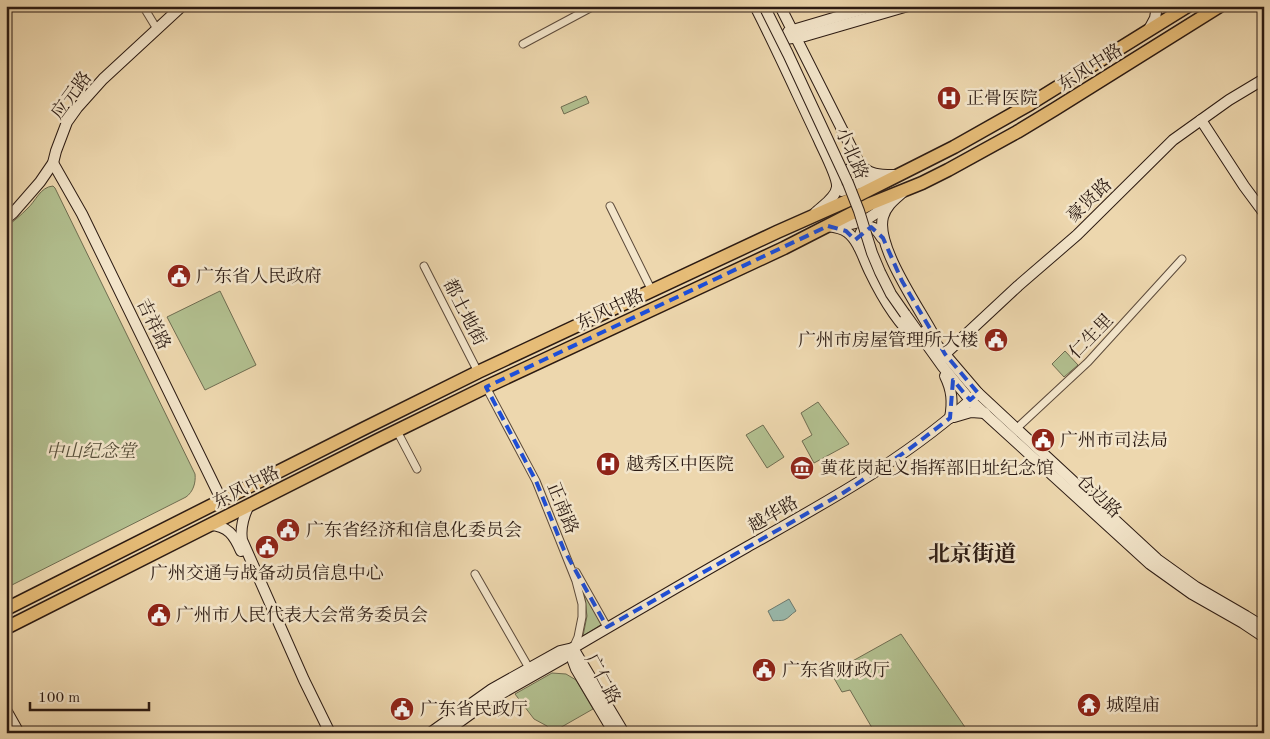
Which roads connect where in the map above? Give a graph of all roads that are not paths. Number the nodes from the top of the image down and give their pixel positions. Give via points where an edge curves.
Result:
1 (143, 6) edge
2 (182, 6) edge
3 (594, 6) edge
4 (755, 6) edge
5 (764, 6) edge
6 (772, 6) edge
7 (780, 6) edge
8 (874, 6) edge
9 (908, 6) edge
10 (1158, 6) edge
11 (1220, 6) edge
12 (1183, 7) edge
13 (157, 29) junction
14 (1147, 32) junction
15 (795, 34) junction
16 (772, 41) junction
17 (523, 44) dead end
18 (1264, 79) edge
19 (1201, 120) junction
20 (855, 156) junction
21 (52, 163) junction
22 (832, 169) junction
23 (898, 175) junction
24 (905, 190) junction
25 (610, 206) dead end
26 (1264, 213) edge
27 (811, 217) junction
28 (6, 219) edge
29 (828, 226) junction
30 (883, 238) junction
31 (859, 248) junction
32 (1182, 260) dead end
33 (424, 266) dead end
34 (652, 291) junction
35 (907, 312) junction
36 (933, 354) junction
37 (945, 354) junction
38 (478, 372) junction
39 (486, 386) junction
40 (974, 396) junction
41 (985, 413) junction
42 (950, 418) junction
43 (1016, 429) junction
44 (397, 431) junction
45 (417, 469) dead end
46 (222, 501) junction
47 (248, 507) junction
48 (210, 526) junction
49 (564, 550) junction
50 (475, 574) dead end
51 (6, 609) edge
52 (607, 627) junction
53 (1264, 627) edge
54 (6, 628) edge
55 (1264, 637) edge
56 (573, 648) junction
57 (529, 668) junction
58 (6, 710) edge
59 (6, 727) edge
60 (1264, 728) edge
61 (9, 733) edge
62 (19, 733) edge
63 (322, 733) edge
64 (330, 733) edge
65 (430, 733) edge
66 (444, 733) edge
67 (614, 733) edge
68 (624, 733) edge
69 (1260, 733) edge

1 - 13 street
2 - 13 street, 应元路
3 - 17 street
4 - 6 street via 763,11
4 - 16 street, 小北路
5 - 35 street, 小北路, bridge via 848,183 880,272
6 - 35 street, 小北路 via 852,178 885,267
7 - 15 street, 小北路
8 - 15 street
9 - 15 street
10 - 14 street
11 - 24 highway, 东风中路 via 1016,132
12 - 14 highway, 东风中路
13 - 21 street, 应元路 via 77,108 67,122
14 - 23 highway, 东风中路 via 1004,119
15 - 16 street
15 - 20 street, 小北路
16 - 22 street, 小北路
18 - 19 street, 豪贤路
19 - 26 street
19 - 37 street, 豪贤路 via 1174,140 1077,235
20 - 22 street via 854,164 848,170
20 - 23 street, 小北路 via 862,167 876,175
21 - 28 street, 应元路 via 40,182
21 - 46 street, 吉祥路 via 82,214
22 - 27 street, 小北路 via 836,192
23 - 27 highway, 东风中路
24 - 29 highway, 东风中路
24 - 30 street, 仓边路 via 887,208 882,223
25 - 34 street
27 - 34 highway, 东风中路
29 - 31 street, 仓边路 via 846,231
29 - 39 highway, 东风中路
30 - 31 street via 874,228 865,228 859,234
30 - 37 street, 仓边路 via 902,281
31 - 36 street, 仓边路 via 897,319
32 - 43 street, 仁生里 via 1088,362
33 - 38 street, 都土地街
34 - 38 highway, 东风中路
35 - 36 street, 仓边路
35 - 37 street, 仓边路
36 - 40 street, 仓边路
36 - 42 street via 951,390
37 - 40 street, 仓边路
38 - 46 highway, 东风中路
39 - 44 highway, 东风中路
39 - 49 street, 正南路 via 536,481
40 - 41 street, 仓边路
40 - 42 street, 越华路
40 - 43 street, 仓边路
41 - 42 street via 971,412
41 - 55 street, 仓边路 via 1155,569
42 - 52 street, 越华路 via 844,493
43 - 53 street, 仓边路 via 1157,559 1196,587
44 - 45 street
44 - 47 highway, 东风中路
46 - 51 highway, 东风中路
47 - 48 highway, 东风中路
47 - 64 street via 242,525 242,540
48 - 54 highway, 东风中路
48 - 63 street via 225,528 237,542
49 - 52 street
49 - 56 street, 正南路 via 582,604 581,628
50 - 57 street
52 - 56 street, 越华路
56 - 57 street, 越华路 via 560,651
56 - 66 street, 越华路 via 564,658 496,696
56 - 67 street, 广仁路 via 576,669
56 - 68 street, 广仁路
57 - 65 street, 越华路 via 485,693
58 - 62 street
59 - 61 street
60 - 69 main road

